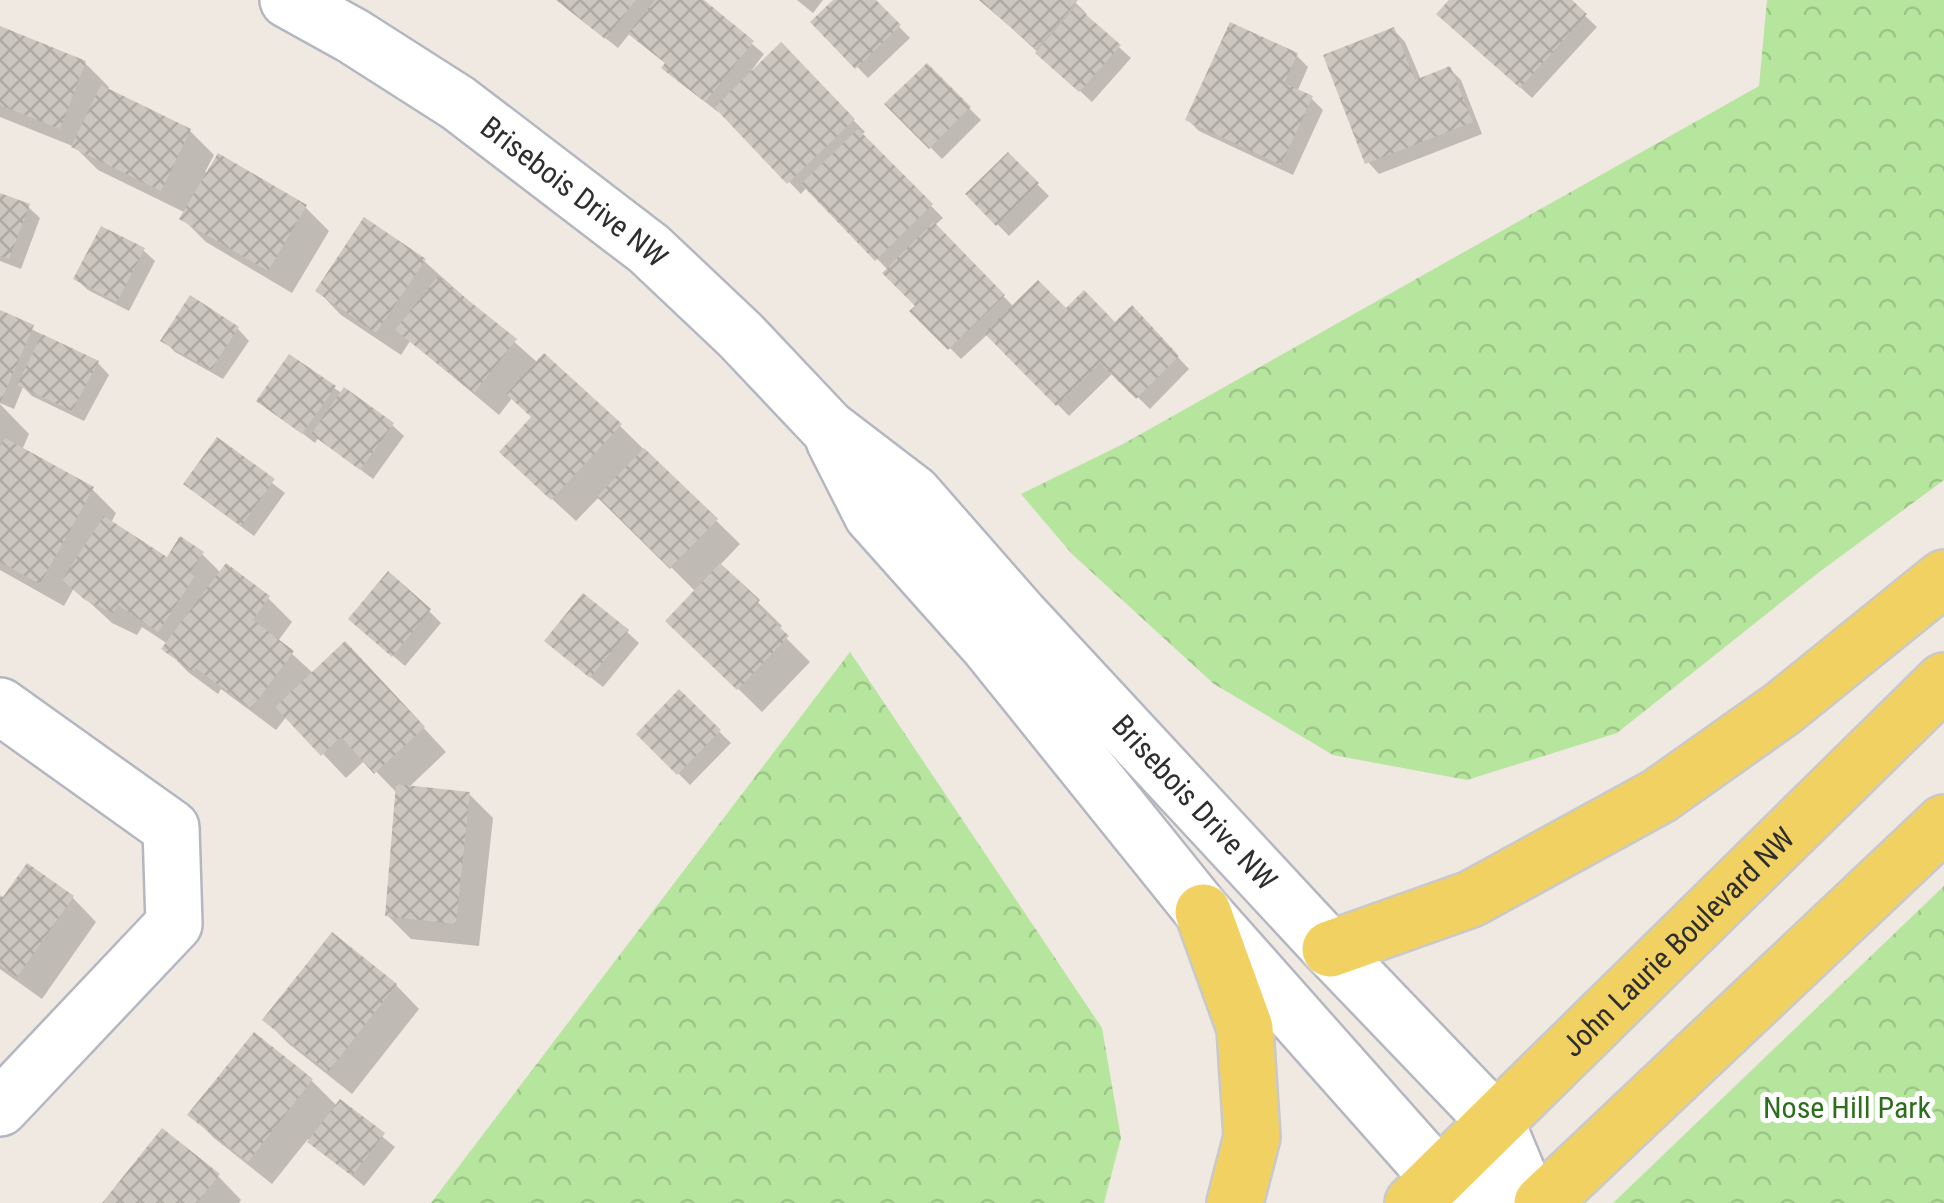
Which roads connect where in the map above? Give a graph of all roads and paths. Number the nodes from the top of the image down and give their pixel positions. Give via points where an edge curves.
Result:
1 (288, 0) edge
2 (828, 428) junction
3 (1944, 578) edge
4 (1944, 681) edge
5 (0, 706) edge
6 (1944, 823) edge
7 (1202, 912) junction
8 (1330, 949) junction
9 (0, 1108) edge
10 (1496, 1122) junction
11 (1427, 1191) edge
12 (1236, 1203) edge
13 (1509, 1203) edge
14 (1530, 1203) edge
15 (1542, 1203) edge

1 - 2 street, Brisebois Drive NW via 458,103 649,250
2 - 7 street, Brisebois Drive NW via 872,515 988,645
2 - 8 street, Brisebois Drive NW via 913,493
3 - 8 main road via 1782,709 1659,796 1471,899
4 - 10 main road, John Laurie Boulevard NW
5 - 9 street via 171,828 174,924
6 - 15 main road
7 - 11 street, Brisebois Drive NW
7 - 12 main road via 1245,1028 1252,1137
8 - 10 street, Brisebois Drive NW
10 - 11 main road, John Laurie Boulevard NW
10 - 14 street, Brisebois Drive NW
11 - 13 street, Brisebois Drive NW

